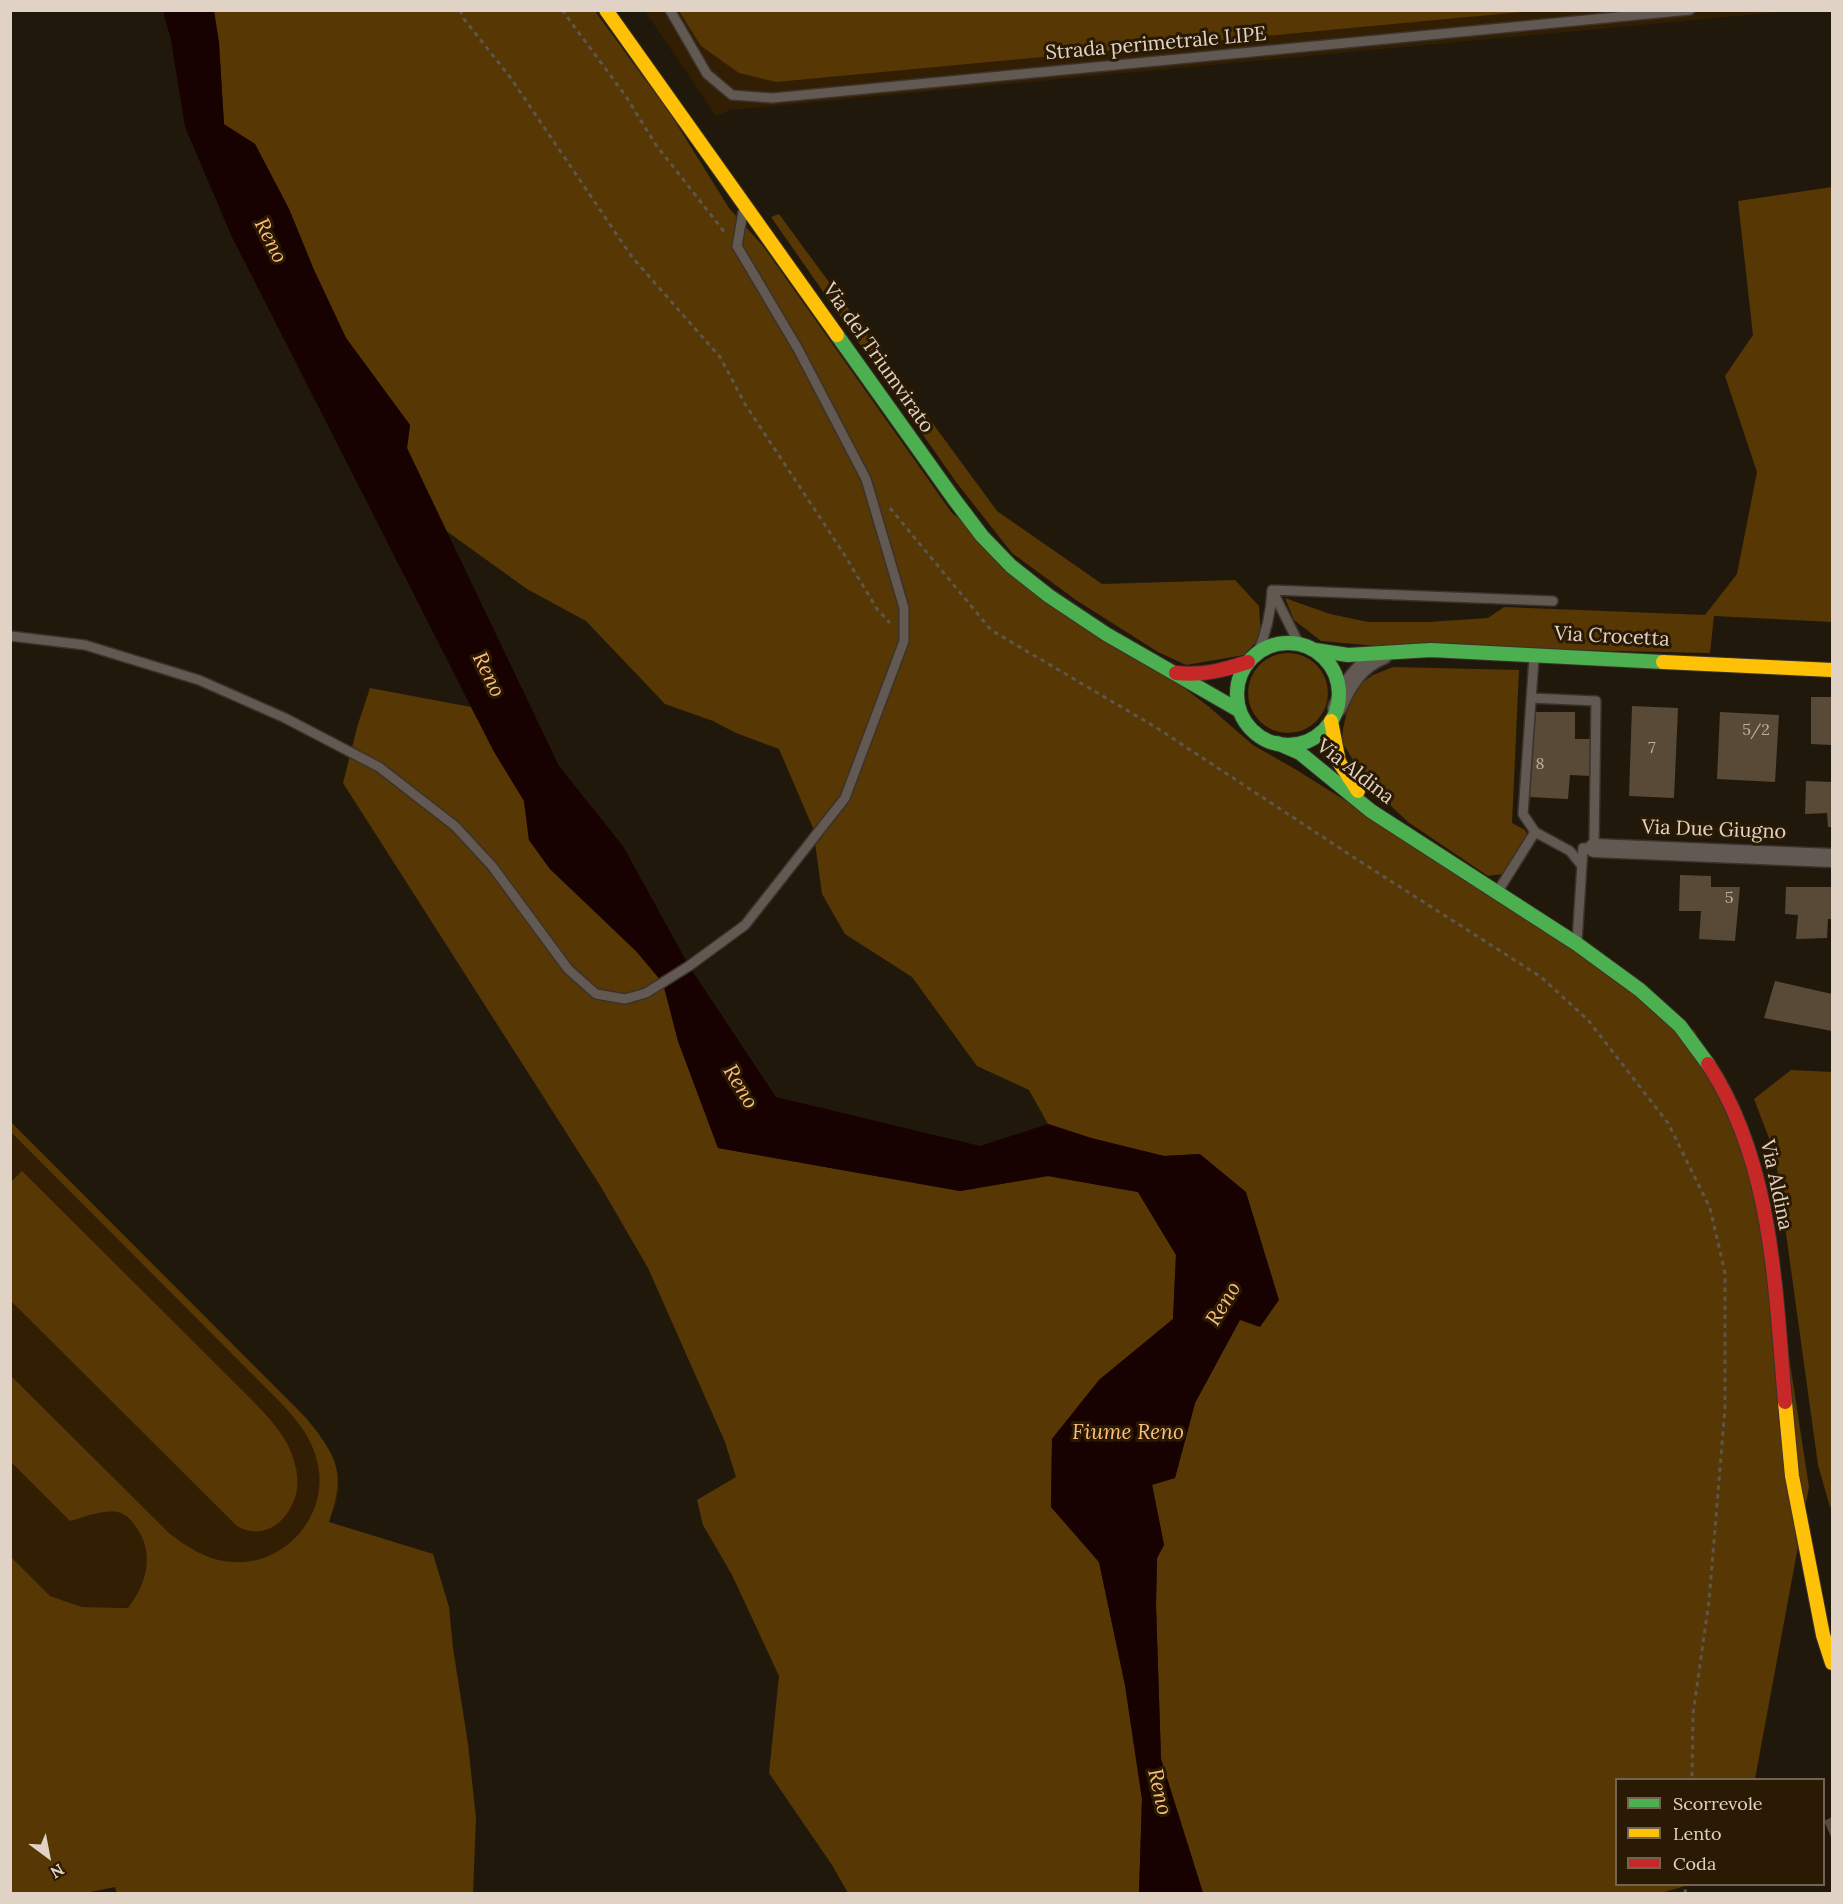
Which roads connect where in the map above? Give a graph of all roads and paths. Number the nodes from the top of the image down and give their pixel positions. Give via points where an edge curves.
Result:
1 (460, 10) edge
2 (562, 10) edge
3 (606, 10) edge
4 (670, 10) edge
5 (1690, 10) edge
6 (745, 204) junction
7 (737, 246) junction
8 (888, 506) dead end
9 (1272, 590) junction
10 (1552, 601) dead end
11 (10, 636) edge
12 (904, 641) junction
13 (1299, 644) junction
14 (1315, 651) junction
15 (1389, 654) junction
16 (1534, 655) junction
17 (1252, 658) junction
18 (1833, 670) edge
19 (1172, 672) junction
20 (1531, 699) junction
21 (1240, 711) junction
22 (1334, 715) junction
23 (1277, 743) junction
24 (1535, 832) junction
25 (1407, 835) junction
26 (1594, 848) junction
27 (1833, 858) edge
28 (1582, 866) junction
29 (1497, 892) junction
30 (1577, 944) junction
31 (1833, 1663) edge
32 (1692, 1778) edge

1 - 12 path via 632,257 720,357 745,404 877,609
2 - 7 path via 625,95 656,145
3 - 6 street, Via del Triumvirato
4 - 5 lane, Strada perimetrale LIPE via 707,74 732,95 772,98
6 - 7 lane
6 - 19 street, Via del Triumvirato via 982,536 1011,566 1049,596
7 - 12 lane via 798,349 866,479 904,608
8 - 32 path via 991,630 1157,728 1541,977 1588,1020 1668,1123 1710,1208 1725,1273 1725,1408 1709,1601 1693,1714
9 - 10 lane
9 - 13 lane
9 - 17 lane via 1267,632
11 - 12 lane via 85,645 199,680 379,766 455,826 492,866 568,969 596,994 625,999 663,983 745,925 782,880 845,798
13 - 14 street
13 - 17 street via 1277,645
14 - 15 street, Via Crocetta
14 - 22 street via 1326,659 1338,682
15 - 16 street, Via Crocetta via 1431,650
15 - 22 street, Via Crocetta via 1354,676
16 - 18 street, Via Crocetta
16 - 20 lane
17 - 19 street, Via del Triumvirato via 1217,673
17 - 21 street via 1238,686
19 - 21 street, Via del Triumvirato
20 - 24 lane via 1523,814
20 - 26 lane via 1596,701
21 - 23 street via 1254,732
22 - 23 street via 1321,733 1308,741
22 - 25 street, Via Aldina via 1340,762 1348,778
23 - 25 street, Via Aldina via 1300,753 1371,812
24 - 28 lane via 1570,851
24 - 29 lane
25 - 29 street, Via Aldina
26 - 27 street, Via Due Giugno
26 - 28 lane via 1583,848
28 - 30 lane
29 - 30 street, Via Aldina
30 - 31 street, Via Aldina via 1640,990 1680,1026 1722,1085 1748,1143 1763,1204 1775,1287 1792,1476 1823,1635

